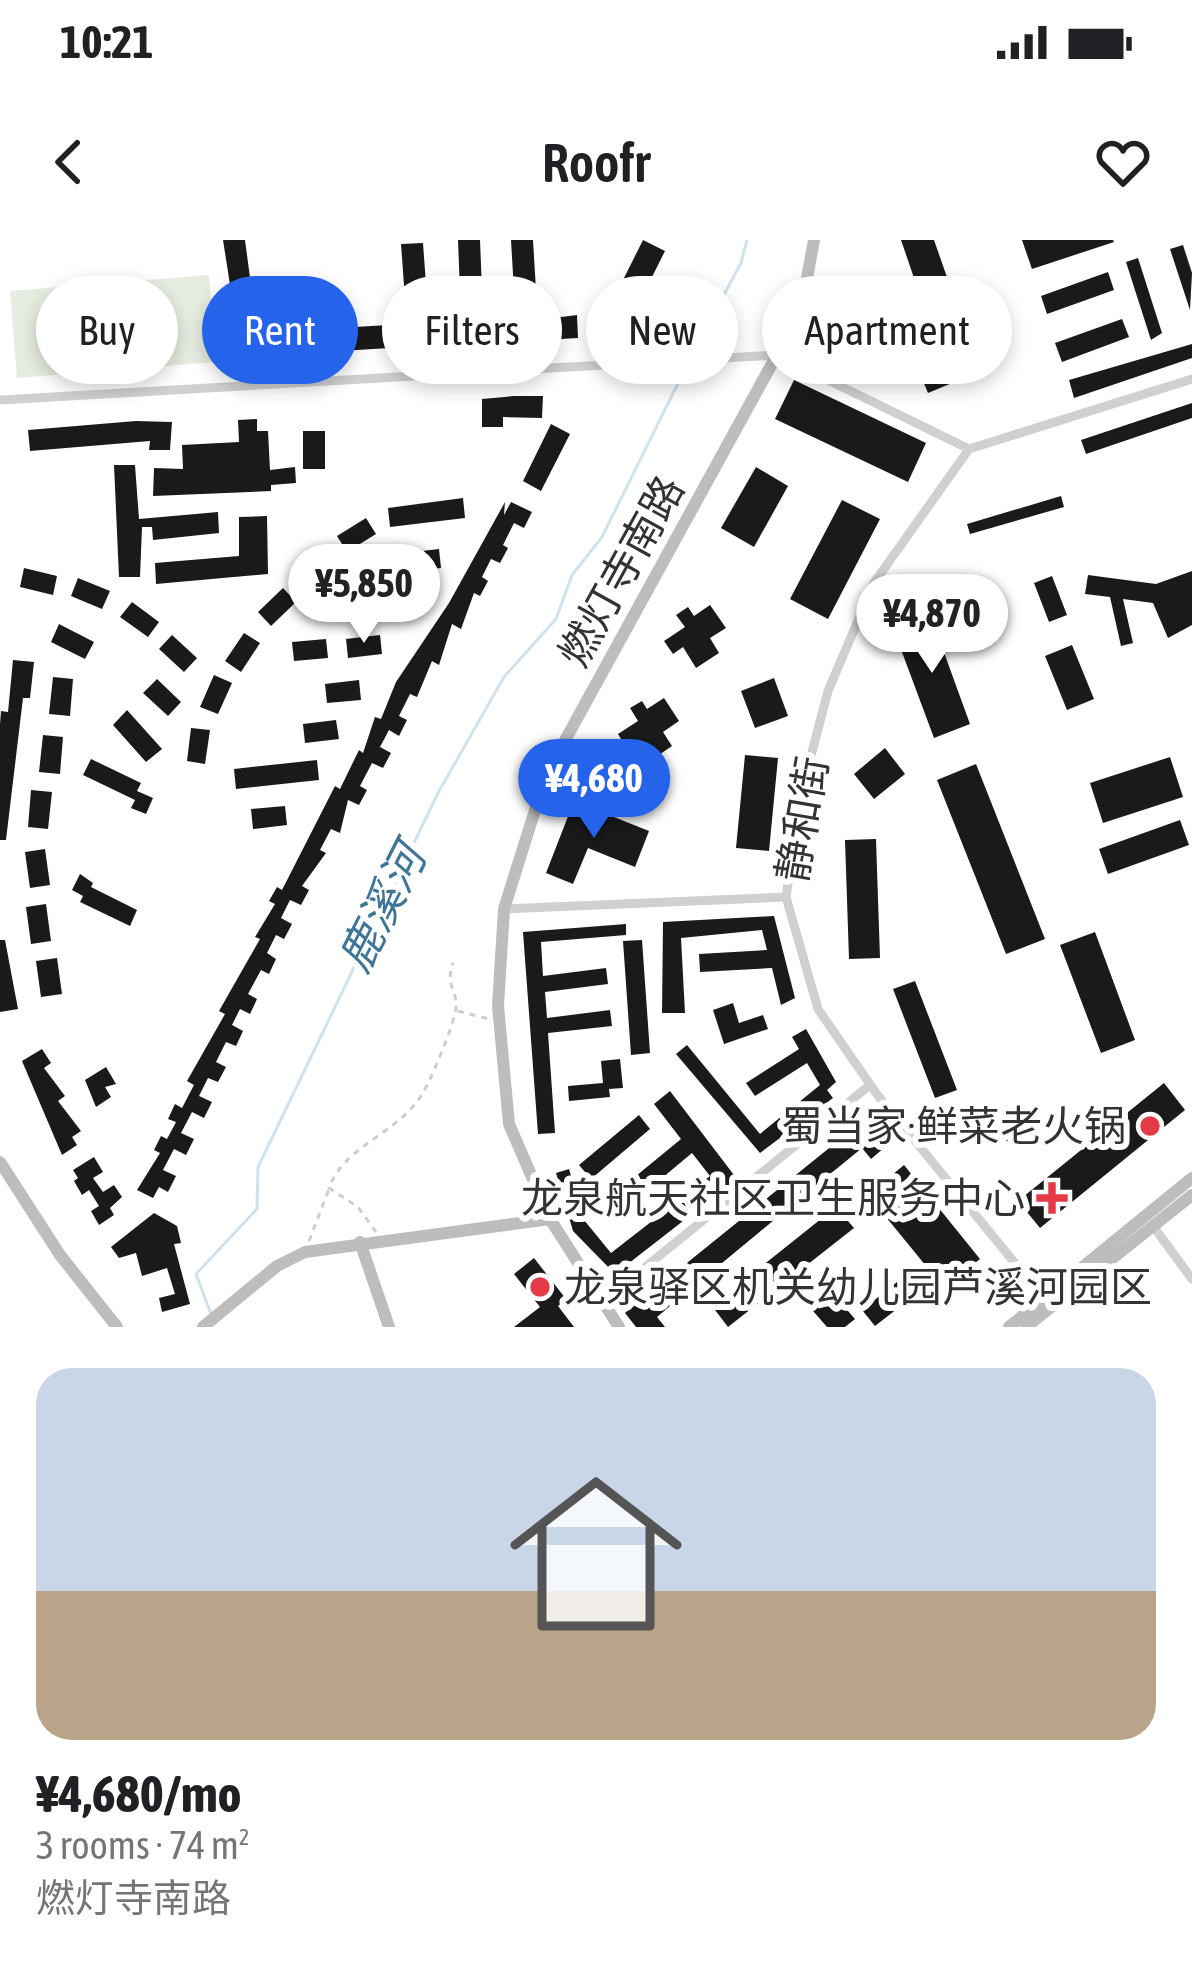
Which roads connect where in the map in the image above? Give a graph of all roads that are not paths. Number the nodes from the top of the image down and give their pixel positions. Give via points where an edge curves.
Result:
1 (814, 240) edge
2 (807, 276) edge
3 (762, 355) edge
4 (1192, 380) edge
5 (762, 382) edge
6 (836, 384) edge
7 (0, 400) edge
8 (969, 449) junction
9 (786, 897) junction
10 (504, 910) junction
11 (870, 1085) junction
12 (0, 1162) edge
13 (1192, 1178) edge
14 (1192, 1195) edge
15 (550, 1219) junction
16 (1153, 1226) junction
17 (359, 1242) junction
18 (1192, 1280) edge
19 (601, 1303) junction
20 (1047, 1303) junction
21 (120, 1327) edge
22 (203, 1327) edge
23 (389, 1327) edge
24 (619, 1327) edge
25 (1009, 1327) edge
26 (1026, 1327) edge

1 - 2 street, 燃灯寺南路
3 - 7 street
4 - 8 street
5 - 10 street, 燃灯寺南路 via 546,775
6 - 8 street
8 - 9 street, 静和街 via 874,583 828,691
9 - 10 street
9 - 11 street, 静和街 via 818,1009
10 - 15 street, 燃灯寺南路 via 499,1019 509,1124
11 - 19 street
11 - 20 street, 静和街
12 - 21 street
13 - 20 street
14 - 16 street
15 - 17 street
15 - 19 street, 燃灯寺南路
16 - 18 street
16 - 20 street
17 - 22 street via 277,1266
17 - 23 street
19 - 24 street, 燃灯寺南路
20 - 25 street
20 - 26 street

